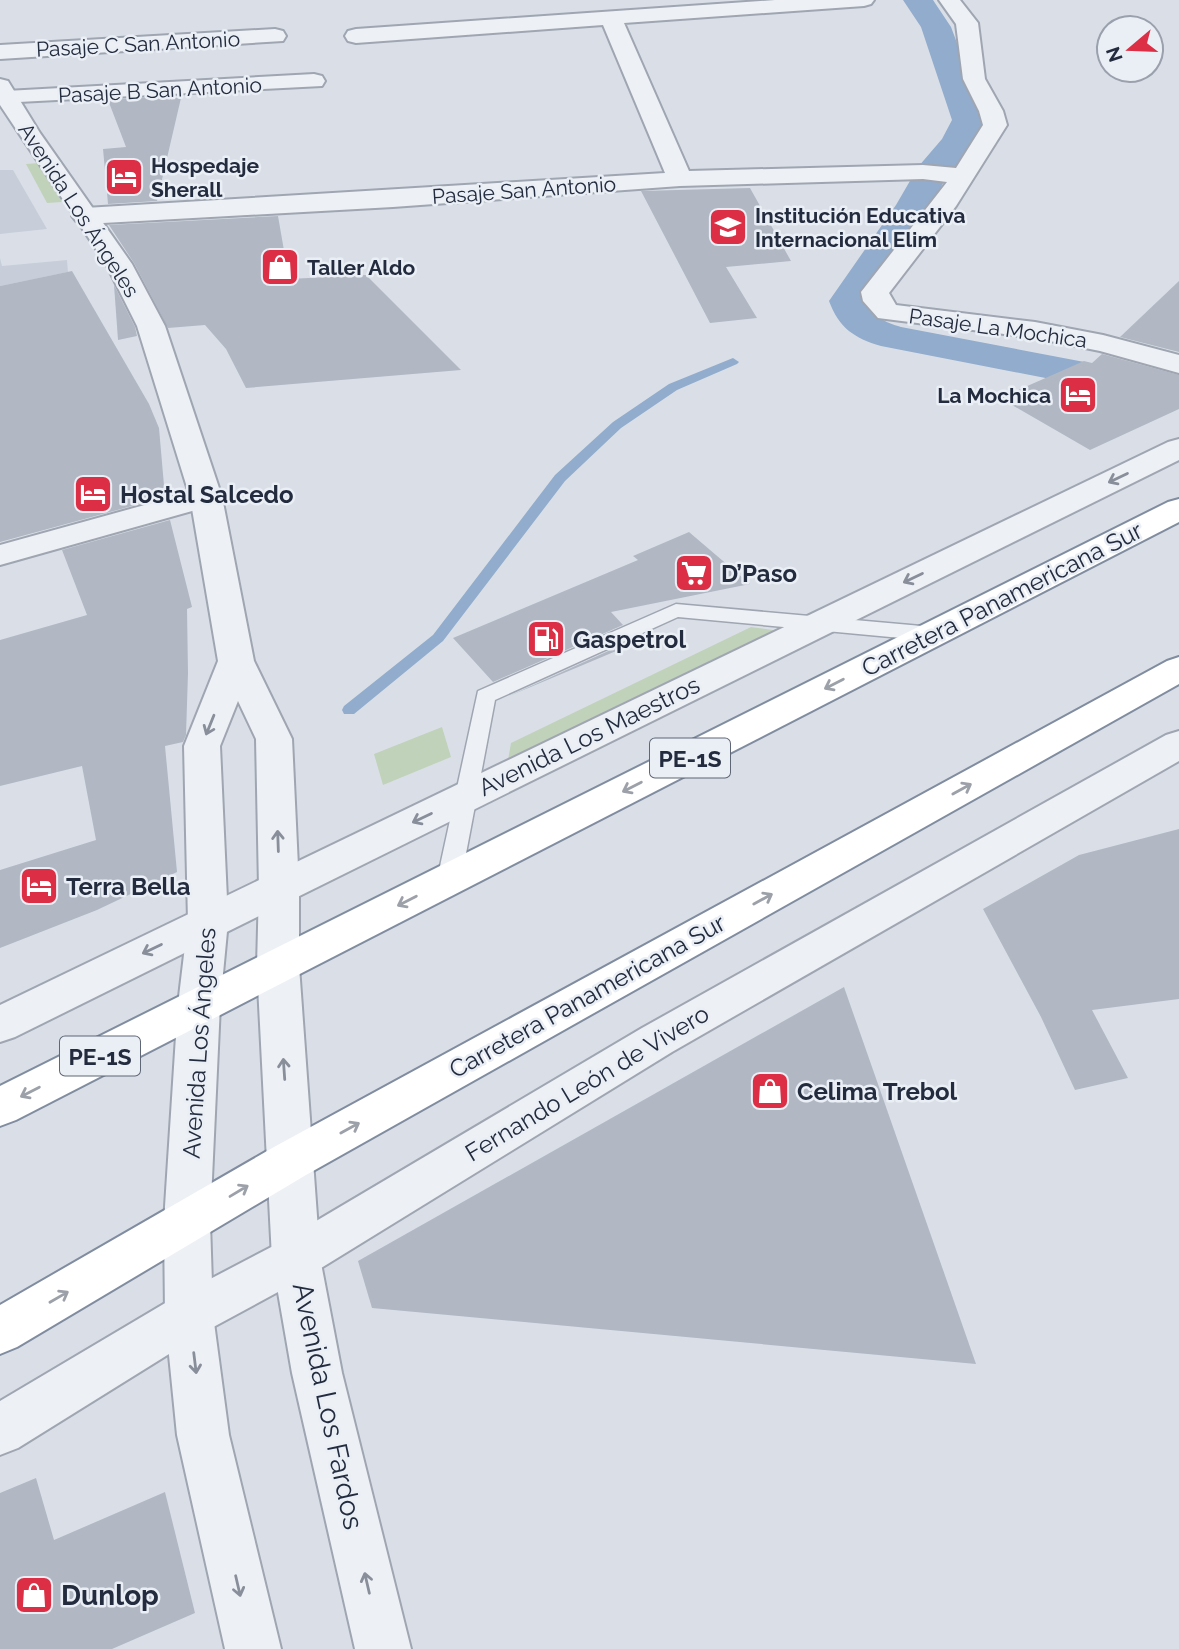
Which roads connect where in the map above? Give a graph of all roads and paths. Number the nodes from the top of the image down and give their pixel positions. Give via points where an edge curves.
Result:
1 (864, 0) edge
2 (949, 0) edge
3 (611, 18) junction
4 (275, 36) dead end
5 (356, 36) dead end
6 (0, 52) edge
7 (314, 81) dead end
8 (7, 105) edge
9 (963, 176) junction
10 (680, 179) junction
11 (85, 216) junction
12 (1179, 364) edge
13 (1179, 448) edge
14 (206, 497) junction
15 (1179, 509) edge
16 (0, 555) edge
17 (820, 624) junction
18 (933, 635) junction
19 (236, 661) junction
20 (1179, 670) edge
21 (1179, 744) edge
22 (466, 796) junction
23 (449, 880) junction
24 (279, 888) junction
25 (208, 921) junction
26 (278, 966) junction
27 (199, 1005) junction
28 (0, 1025) edge
29 (0, 1107) edge
30 (290, 1161) junction
31 (187, 1222) junction
32 (296, 1258) junction
33 (189, 1315) junction
34 (0, 1331) edge
35 (0, 1430) edge
36 (253, 1649) edge
37 (383, 1649) edge

1 - 3 street
2 - 9 street, Pasaje La Mochica via 967,23 974,79 995,125
3 - 5 street
3 - 10 street
4 - 6 street, Pasaje C San Antonio
7 - 8 street, Pasaje B San Antonio
8 - 11 street, Avenida Los Ángeles
9 - 10 street, Pasaje San Antonio via 923,172
9 - 12 street, Pasaje La Mochica via 875,292 888,312 1035,330
10 - 11 street, Pasaje San Antonio
11 - 14 street, Avenida Los Ángeles via 119,264 151,326
13 -> 17 street, Avenida Los Maestros
14 - 16 street
14 - 19 street, Avenida Los Ángeles
15 - 18 highway, Carretera Panamericana Sur / PE-1S
17 - 18 lane
17 - 22 street, Avenida Los Maestros
17 - 22 lane via 676,610 485,696
18 -> 23 highway, Carretera Panamericana Sur / PE-1S
24 -> 19 street, Avenida Los Ángeles via 274,739
19 -> 25 street, Avenida Los Ángeles via 202,746
30 -> 20 highway, Carretera Panamericana Sur
21 - 32 street, Fernando León de Vivero via 657,1040
22 - 23 lane
22 -> 24 street, Avenida Los Maestros
23 -> 26 highway, Carretera Panamericana Sur / PE-1S
24 - 25 street, Avenida Los Maestros
24 - 26 street, Avenida Los Ángeles
25 - 27 street, Avenida Los Ángeles
25 -> 28 street, Avenida Los Maestros
26 - 27 highway, Carretera Panamericana Sur / PE-1S
30 -> 26 street, Avenida Los Ángeles
27 -> 29 highway, Carretera Panamericana Sur / PE-1S
27 - 31 street, Avenida Los Ángeles
31 -> 30 highway, Carretera Panamericana Sur
30 - 32 street, Avenida Los Fardos
31 - 33 street
34 -> 31 highway, Carretera Panamericana Sur
32 - 33 street, Fernando León de Vivero
37 -> 32 street, Avenida Los Fardos via 317,1373
33 - 35 street, Fernando León de Vivero
33 -> 36 street via 203,1435

